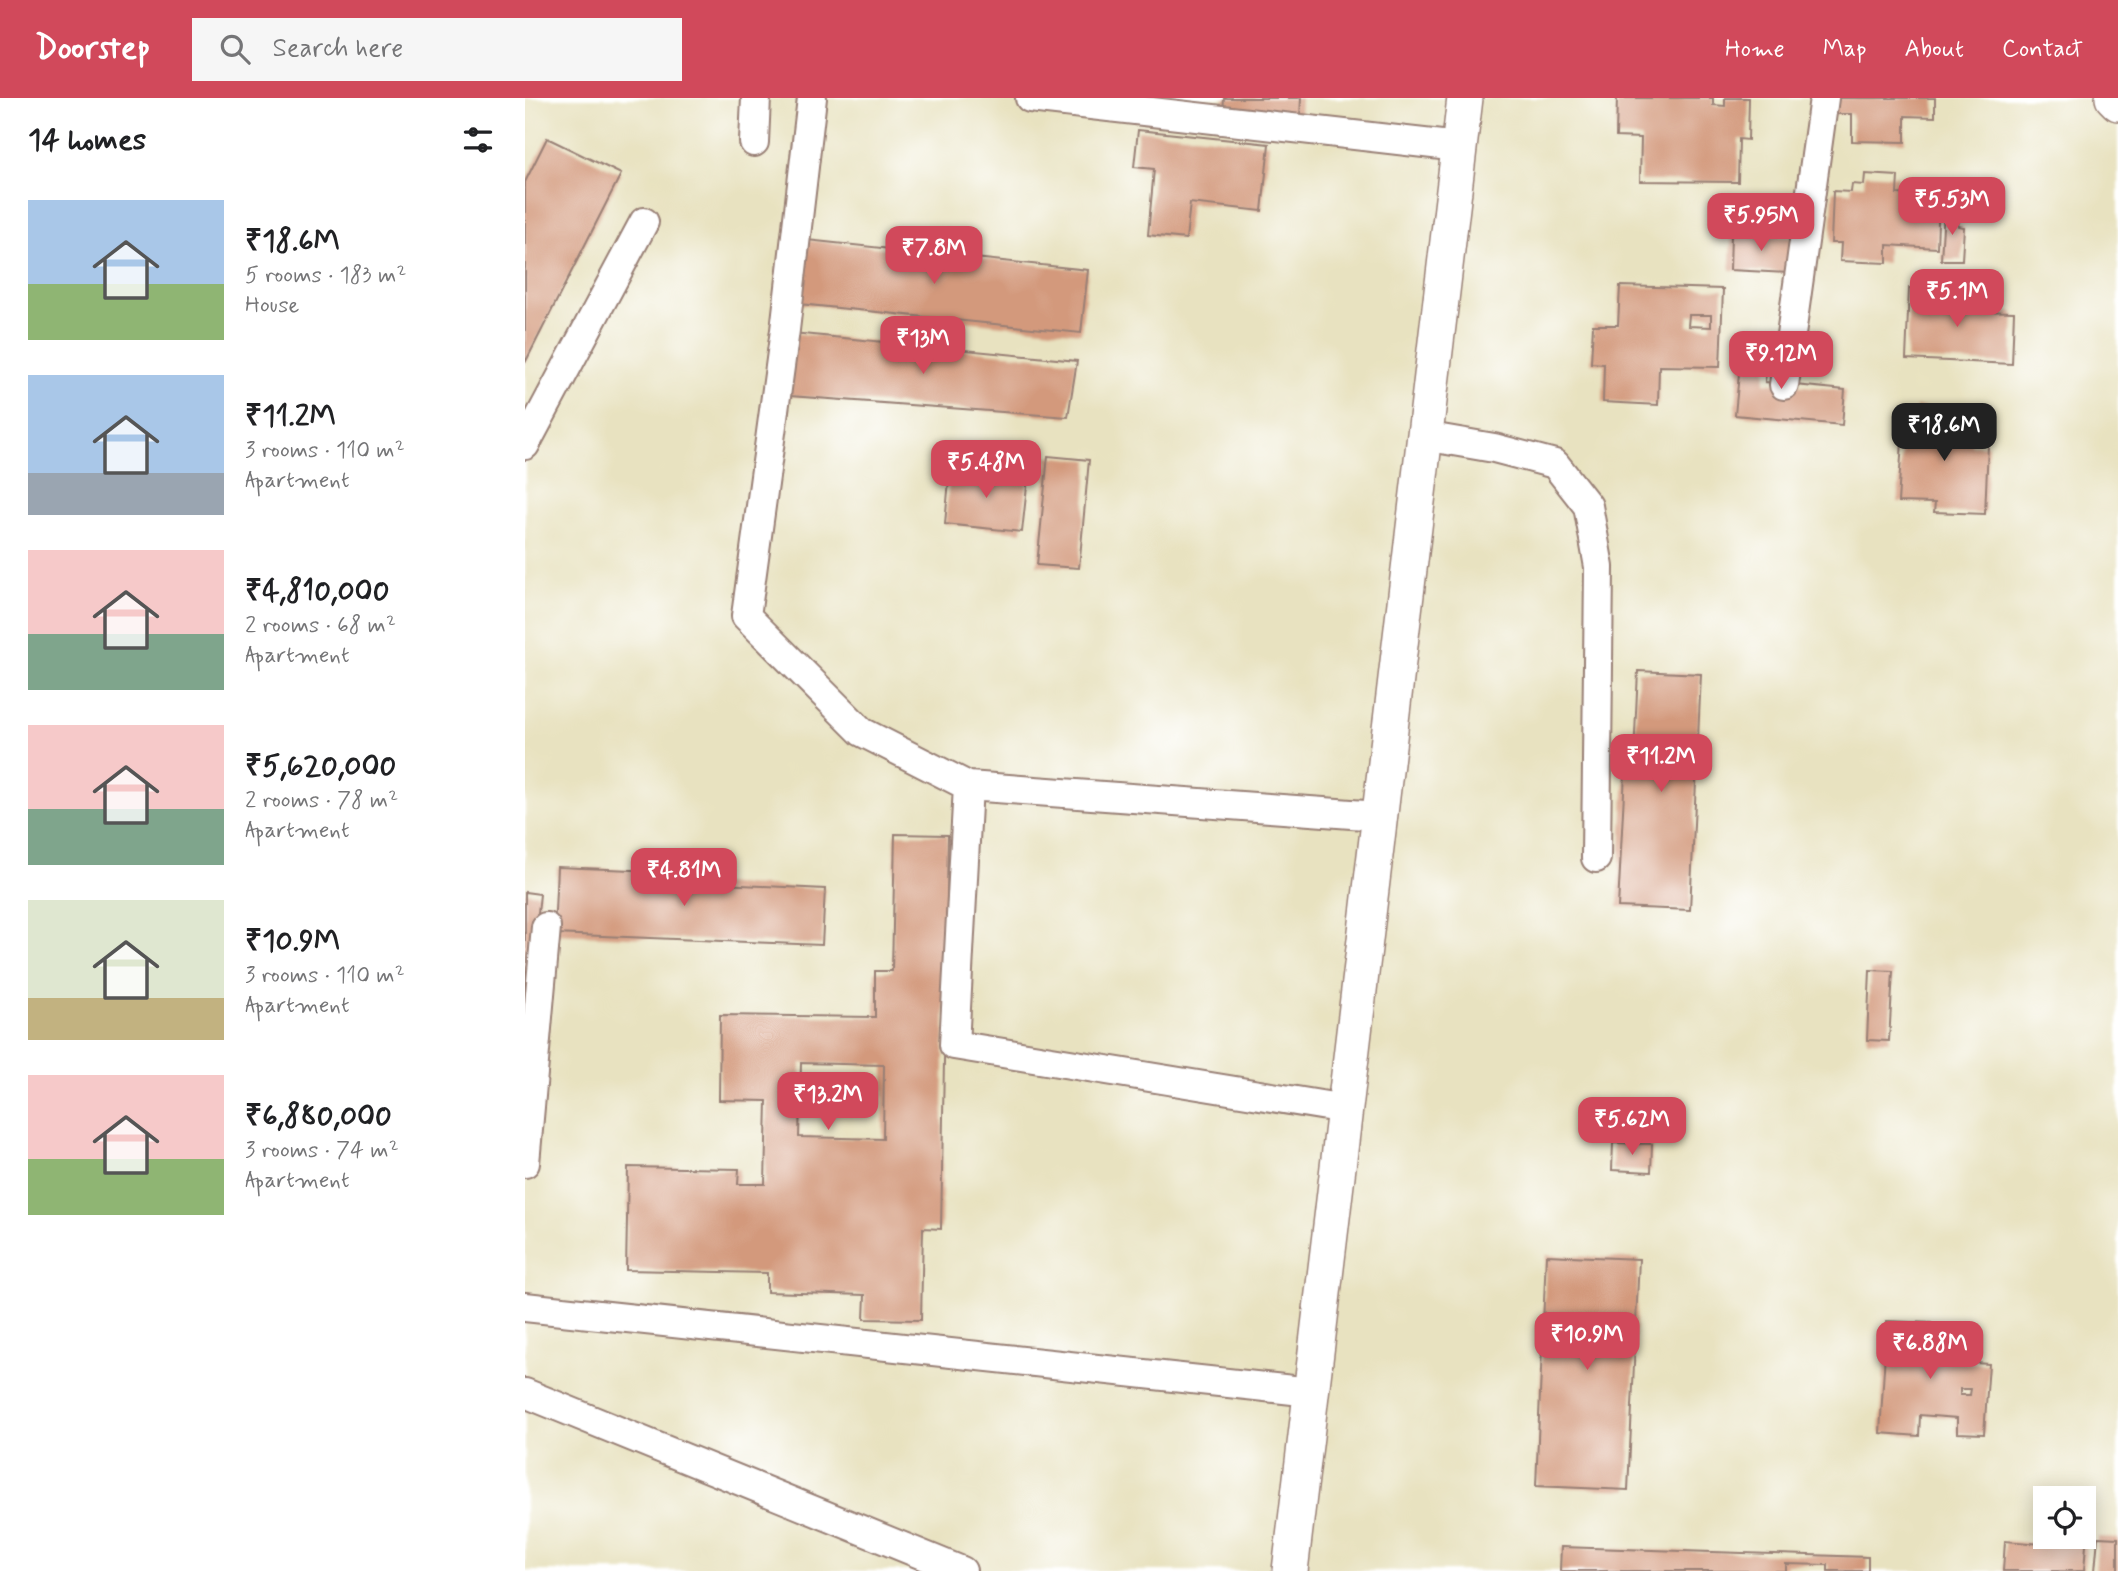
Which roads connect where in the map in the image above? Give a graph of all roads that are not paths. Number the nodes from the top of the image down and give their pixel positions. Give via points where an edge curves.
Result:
1 (756, 98) edge
2 (812, 98) edge
3 (1030, 98) edge
4 (1465, 98) edge
5 (1824, 98) edge
6 (2113, 98) edge
7 (2118, 103) edge
8 (754, 142) dead end
9 (1459, 147) junction
10 (644, 222) dead end
11 (1784, 385) dead end
12 (1425, 436) junction
13 (525, 445) edge
14 (968, 786) junction
15 (1379, 816) junction
16 (1596, 858) dead end
17 (547, 927) dead end
18 (1345, 1109) junction
19 (525, 1163) edge
20 (525, 1307) edge
21 (1311, 1392) junction
22 (525, 1393) edge
23 (934, 1563) edge
24 (962, 1571) edge
25 (1290, 1571) edge

1 - 8 street
2 - 14 street via 746,616 862,732
3 - 9 street
4 - 9 street
5 - 11 street
6 - 7 street
9 - 12 street
10 - 13 street
12 - 15 street
12 - 16 street via 1555,464 1588,506 1599,567
14 - 15 street
14 - 18 street via 954,1045
15 - 18 street
17 - 19 street
18 - 21 street
20 - 21 street
21 - 25 street
22 - 23 street
23 - 24 street

